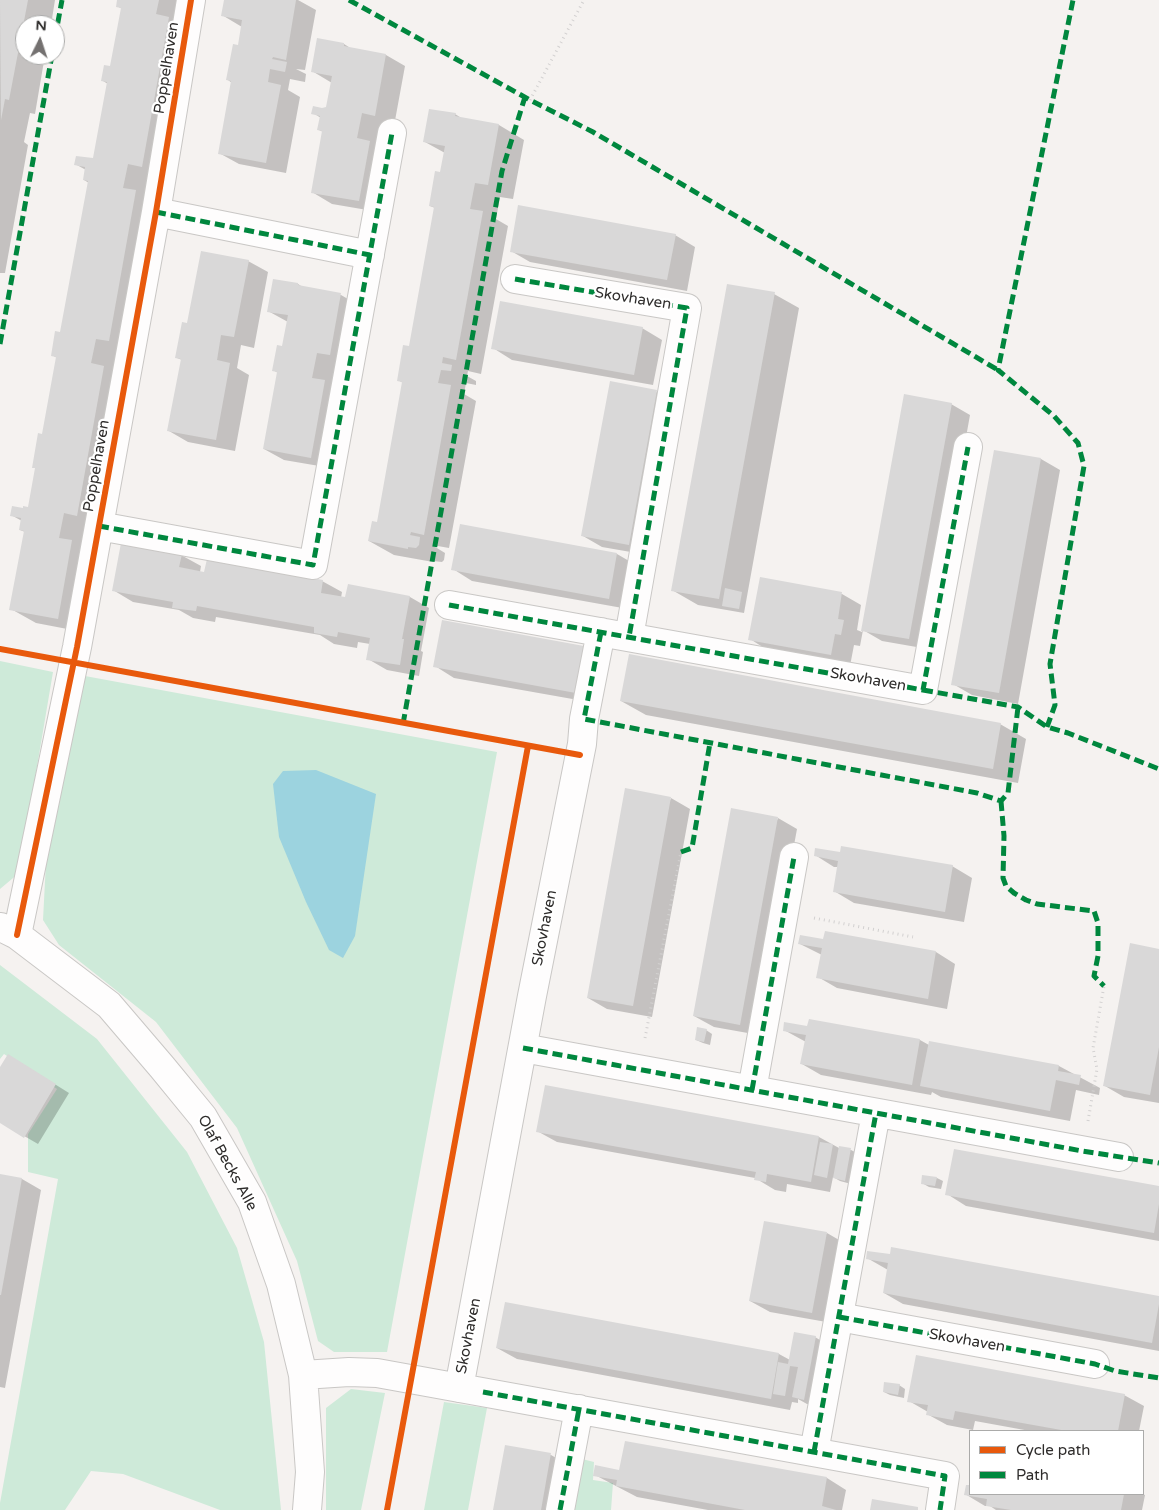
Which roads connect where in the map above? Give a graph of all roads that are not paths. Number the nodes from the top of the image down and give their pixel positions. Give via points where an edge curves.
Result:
1 (191, 0) edge
2 (392, 133) dead end
3 (156, 212) junction
4 (370, 255) junction
5 (515, 279) dead end
6 (968, 447) dead end
7 (98, 526) junction
8 (449, 605) dead end
9 (601, 632) junction
10 (630, 637) junction
11 (794, 857) dead end
12 (9, 931) edge
13 (523, 1048) junction
14 (752, 1090) junction
15 (876, 1113) junction
16 (1119, 1157) dead end
17 (838, 1317) junction
18 (1095, 1364) dead end
19 (303, 1375) junction
20 (459, 1388) junction
21 (579, 1410) junction
22 (814, 1452) junction
23 (307, 1510) edge
24 (560, 1510) edge
25 (940, 1510) edge

1 - 3 street, Poppelhaven
2 - 4 street, Poppelhaven
3 - 4 street
3 - 7 street, Poppelhaven
4 - 7 street, Poppelhaven via 313,565
5 - 10 street, Skovhaven via 687,308
6 - 10 street, Skovhaven via 923,690
7 - 12 street, Poppelhaven via 77,647
8 - 9 street, Skovhaven
9 - 10 street, Skovhaven
9 - 13 street, Skovhaven
11 - 14 street
12 - 19 street, Olaf Becks Alle via 109,1005 202,1117 252,1202 281,1284
13 - 14 street
13 - 20 street, Skovhaven
14 - 15 street
15 - 16 street
15 - 17 street
17 - 18 street, Skovhaven
17 - 22 street
19 - 20 street, Skovhaven via 377,1373
19 - 23 street, Olaf Becks Alle via 310,1472
20 - 21 street, Skovhaven
21 - 22 street, Skovhaven
21 - 24 street
22 - 25 street, Skovhaven via 945,1476

